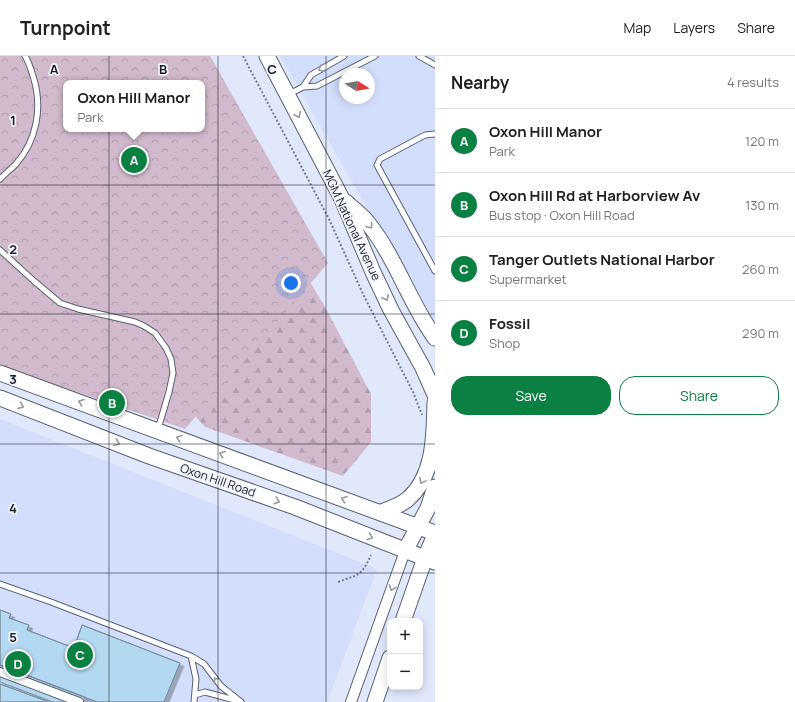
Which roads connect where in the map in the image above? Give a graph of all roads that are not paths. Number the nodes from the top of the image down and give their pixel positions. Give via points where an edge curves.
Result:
1 (26, 56) edge
2 (267, 56) edge
3 (344, 56) edge
4 (375, 56) edge
5 (419, 56) edge
6 (435, 65) edge
7 (303, 87) junction
8 (288, 95) junction
9 (435, 134) edge
10 (0, 179) edge
11 (342, 199) junction
12 (0, 250) edge
13 (435, 271) edge
14 (435, 338) edge
15 (0, 373) edge
16 (435, 395) edge
17 (0, 398) edge
18 (435, 402) edge
19 (157, 430) junction
20 (435, 487) edge
21 (381, 512) junction
22 (419, 527) junction
23 (435, 534) edge
24 (405, 551) junction
25 (430, 560) edge
26 (0, 584) edge
27 (404, 618) edge
28 (191, 656) junction
29 (387, 667) edge
30 (0, 672) edge
31 (195, 695) junction
32 (79, 702) edge
33 (194, 702) edge
34 (241, 702) edge
35 (350, 702) edge
36 (375, 702) edge

1 - 10 lane via 38,98 36,125 24,152
2 - 8 main road, MGM National Avenue
3 -> 7 lane via 311,75
4 - 7 lane via 317,86
5 - 6 lane
7 - 8 lane
8 -> 11 main road, MGM National Avenue
9 - 13 lane via 425,135 380,158 377,165
11 -> 14 main road via 368,222 395,266 424,323
11 -> 16 main road, MGM National Avenue via 391,310 424,368
12 - 19 lane via 60,303 78,310 135,322 155,333 171,359 173,373
19 -> 15 main road, Oxon Hill Road
17 -> 24 main road, Oxon Hill Road via 149,456 295,507
18 -> 21 main road via 434,444 425,477 408,499
21 -> 19 main road, Oxon Hill Road
20 - 22 main road
21 - 22 main road, Oxon Hill Road
22 - 23 main road, Oxon Hill Road
22 - 24 main road
23 - 25 main road
24 - 25 main road, Oxon Hill Road
24 -> 35 street
25 - 27 main road
26 - 28 lane
28 - 31 lane via 196,679
34 -> 28 lane via 221,686 204,664
29 - 36 main road
30 - 32 street
31 - 33 lane
31 - 34 lane via 205,692

